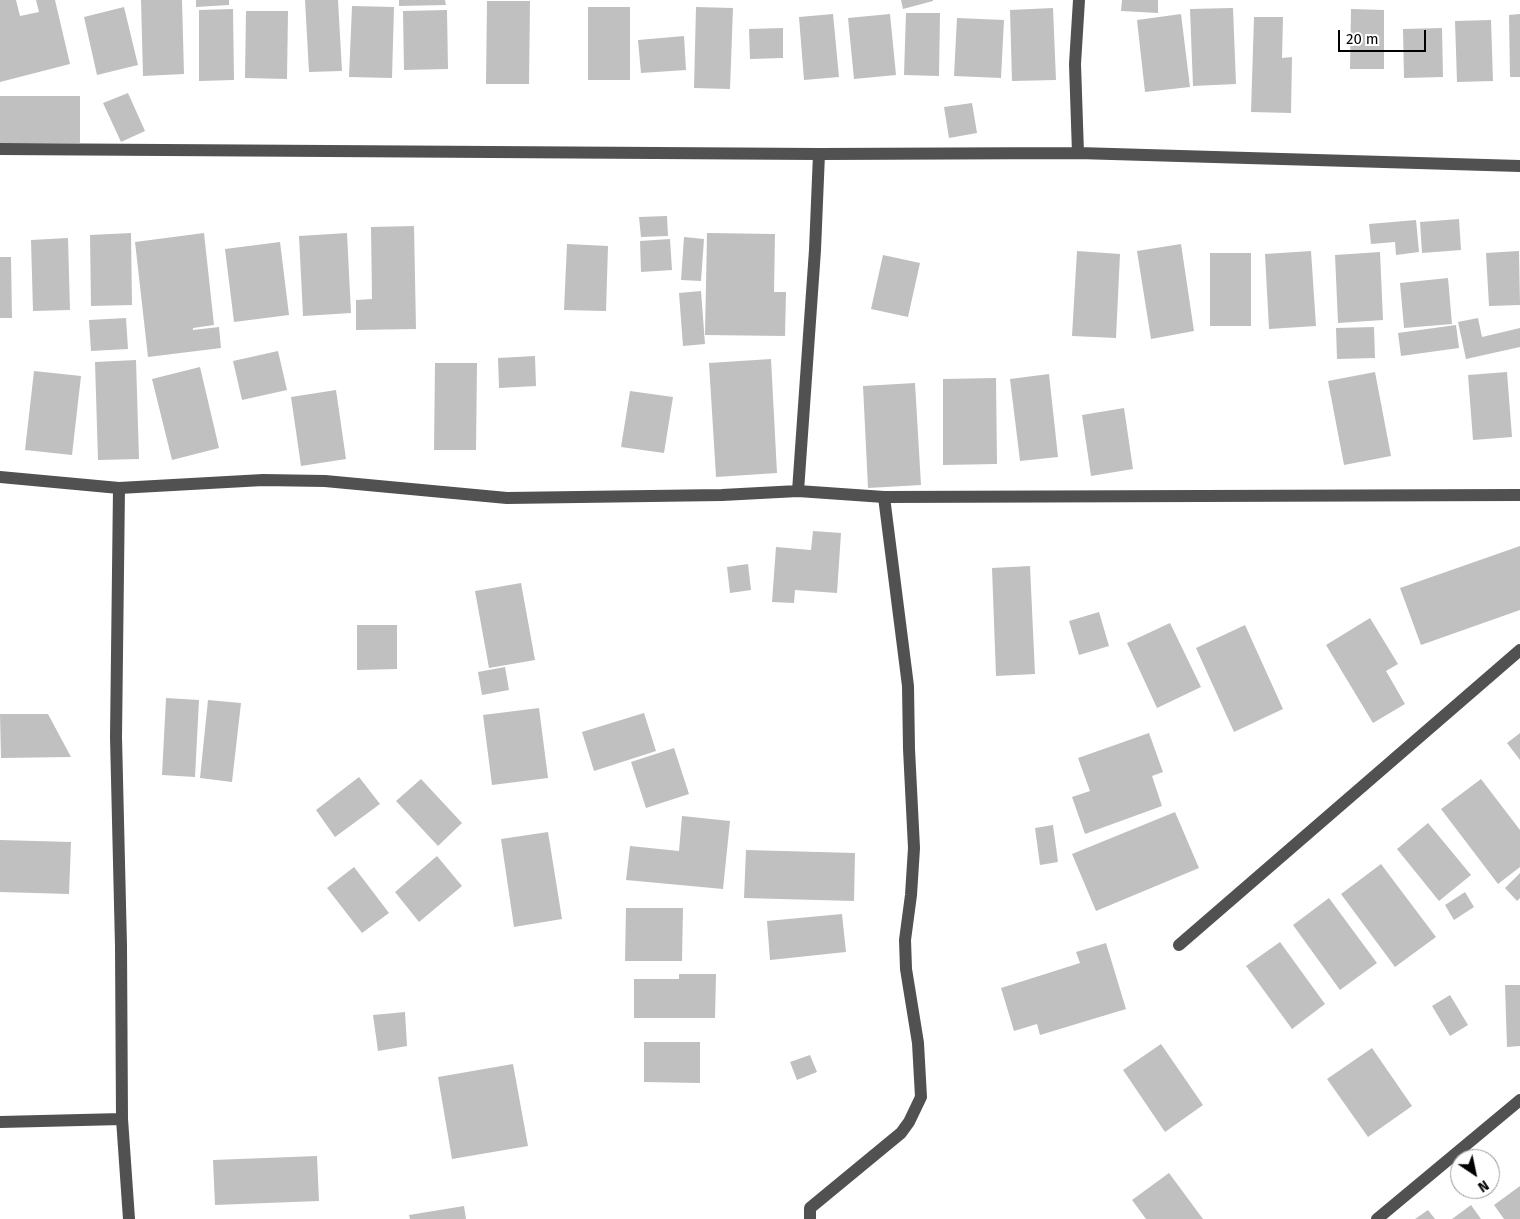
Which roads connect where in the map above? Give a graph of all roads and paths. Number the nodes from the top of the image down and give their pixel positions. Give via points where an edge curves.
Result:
1 (1079, 0) edge
2 (0, 149) edge
3 (1078, 153) junction
4 (820, 154) junction
5 (1520, 166) edge
6 (0, 477) edge
7 (119, 488) junction
8 (798, 491) junction
9 (1520, 495) edge
10 (884, 497) junction
11 (1520, 650) edge
12 (1179, 945) dead end
13 (1520, 1100) edge
14 (122, 1119) junction
15 (0, 1122) edge
16 (130, 1219) edge
17 (810, 1219) edge
18 (1377, 1219) edge

1 - 3 street via 1075,64
2 - 4 street
3 - 4 street
3 - 5 street
4 - 8 street
6 - 7 street
7 - 8 street via 263,480 325,482 507,498
7 - 14 street via 116,737
8 - 10 street
9 - 10 street
10 - 17 street via 908,686 914,848 912,895 905,940 921,1097 901,1133 810,1208
11 - 12 street
13 - 18 street
14 - 15 street
14 - 16 street

